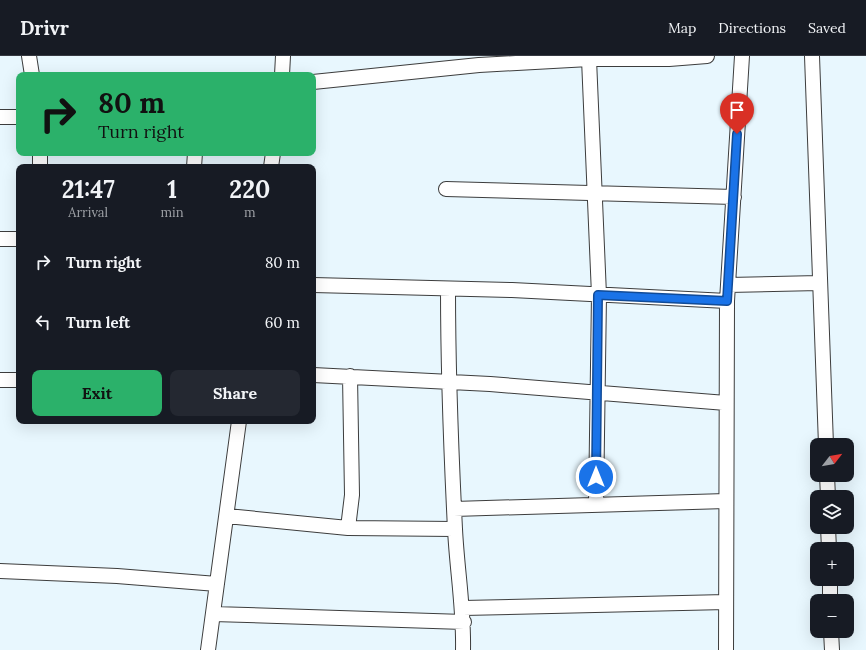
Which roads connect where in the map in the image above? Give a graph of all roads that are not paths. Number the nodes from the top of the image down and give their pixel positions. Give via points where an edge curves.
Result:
1 (29, 56) edge
2 (283, 56) edge
3 (707, 56) edge
4 (742, 56) edge
5 (812, 56) edge
6 (589, 59) junction
7 (32, 72) edge
8 (282, 72) edge
9 (316, 82) edge
10 (0, 117) edge
11 (16, 117) edge
12 (446, 189) dead end
13 (595, 194) junction
14 (734, 197) junction
15 (0, 239) edge
16 (16, 239) edge
17 (819, 283) junction
18 (316, 285) edge
19 (728, 285) junction
20 (448, 289) junction
21 (598, 295) junction
22 (727, 301) junction
23 (316, 375) edge
24 (350, 376) junction
25 (0, 380) edge
26 (16, 380) edge
27 (448, 382) junction
28 (596, 392) junction
29 (726, 403) junction
30 (239, 424) edge
31 (826, 438) edge
32 (726, 501) junction
33 (596, 505) junction
34 (454, 509) junction
35 (227, 516) junction
36 (348, 528) junction
37 (455, 529) junction
38 (0, 571) edge
39 (217, 584) junction
40 (726, 602) junction
41 (213, 614) junction
42 (463, 615) junction
43 (831, 638) edge
44 (208, 650) edge
45 (463, 650) edge
46 (726, 650) edge
47 (832, 650) edge

1 - 7 street
2 - 8 street
3 - 6 street via 669,59
4 - 14 street
5 - 17 street
6 - 9 street via 479,65
6 - 13 street
10 - 11 street
12 - 13 street
13 - 14 street
13 - 21 street
14 - 19 street
15 - 16 street
17 - 19 street
17 - 31 street
18 - 20 street
19 - 22 street
20 - 21 street
20 - 27 street
21 - 22 street
21 - 28 street
22 - 29 street
23 - 24 street
24 - 27 street
24 - 36 street via 352,495
25 - 26 street
27 - 28 street
27 - 34 street
28 - 29 street
28 - 33 street
29 - 32 street
30 - 35 street
32 - 33 street
32 - 40 street
33 - 34 street
34 - 37 street
35 - 36 street
35 - 39 street
36 - 37 street
37 - 42 street
38 - 39 street via 117,576
39 - 41 street
40 - 42 street
40 - 46 street
41 - 42 street
41 - 44 street
42 - 45 street
43 - 47 street

